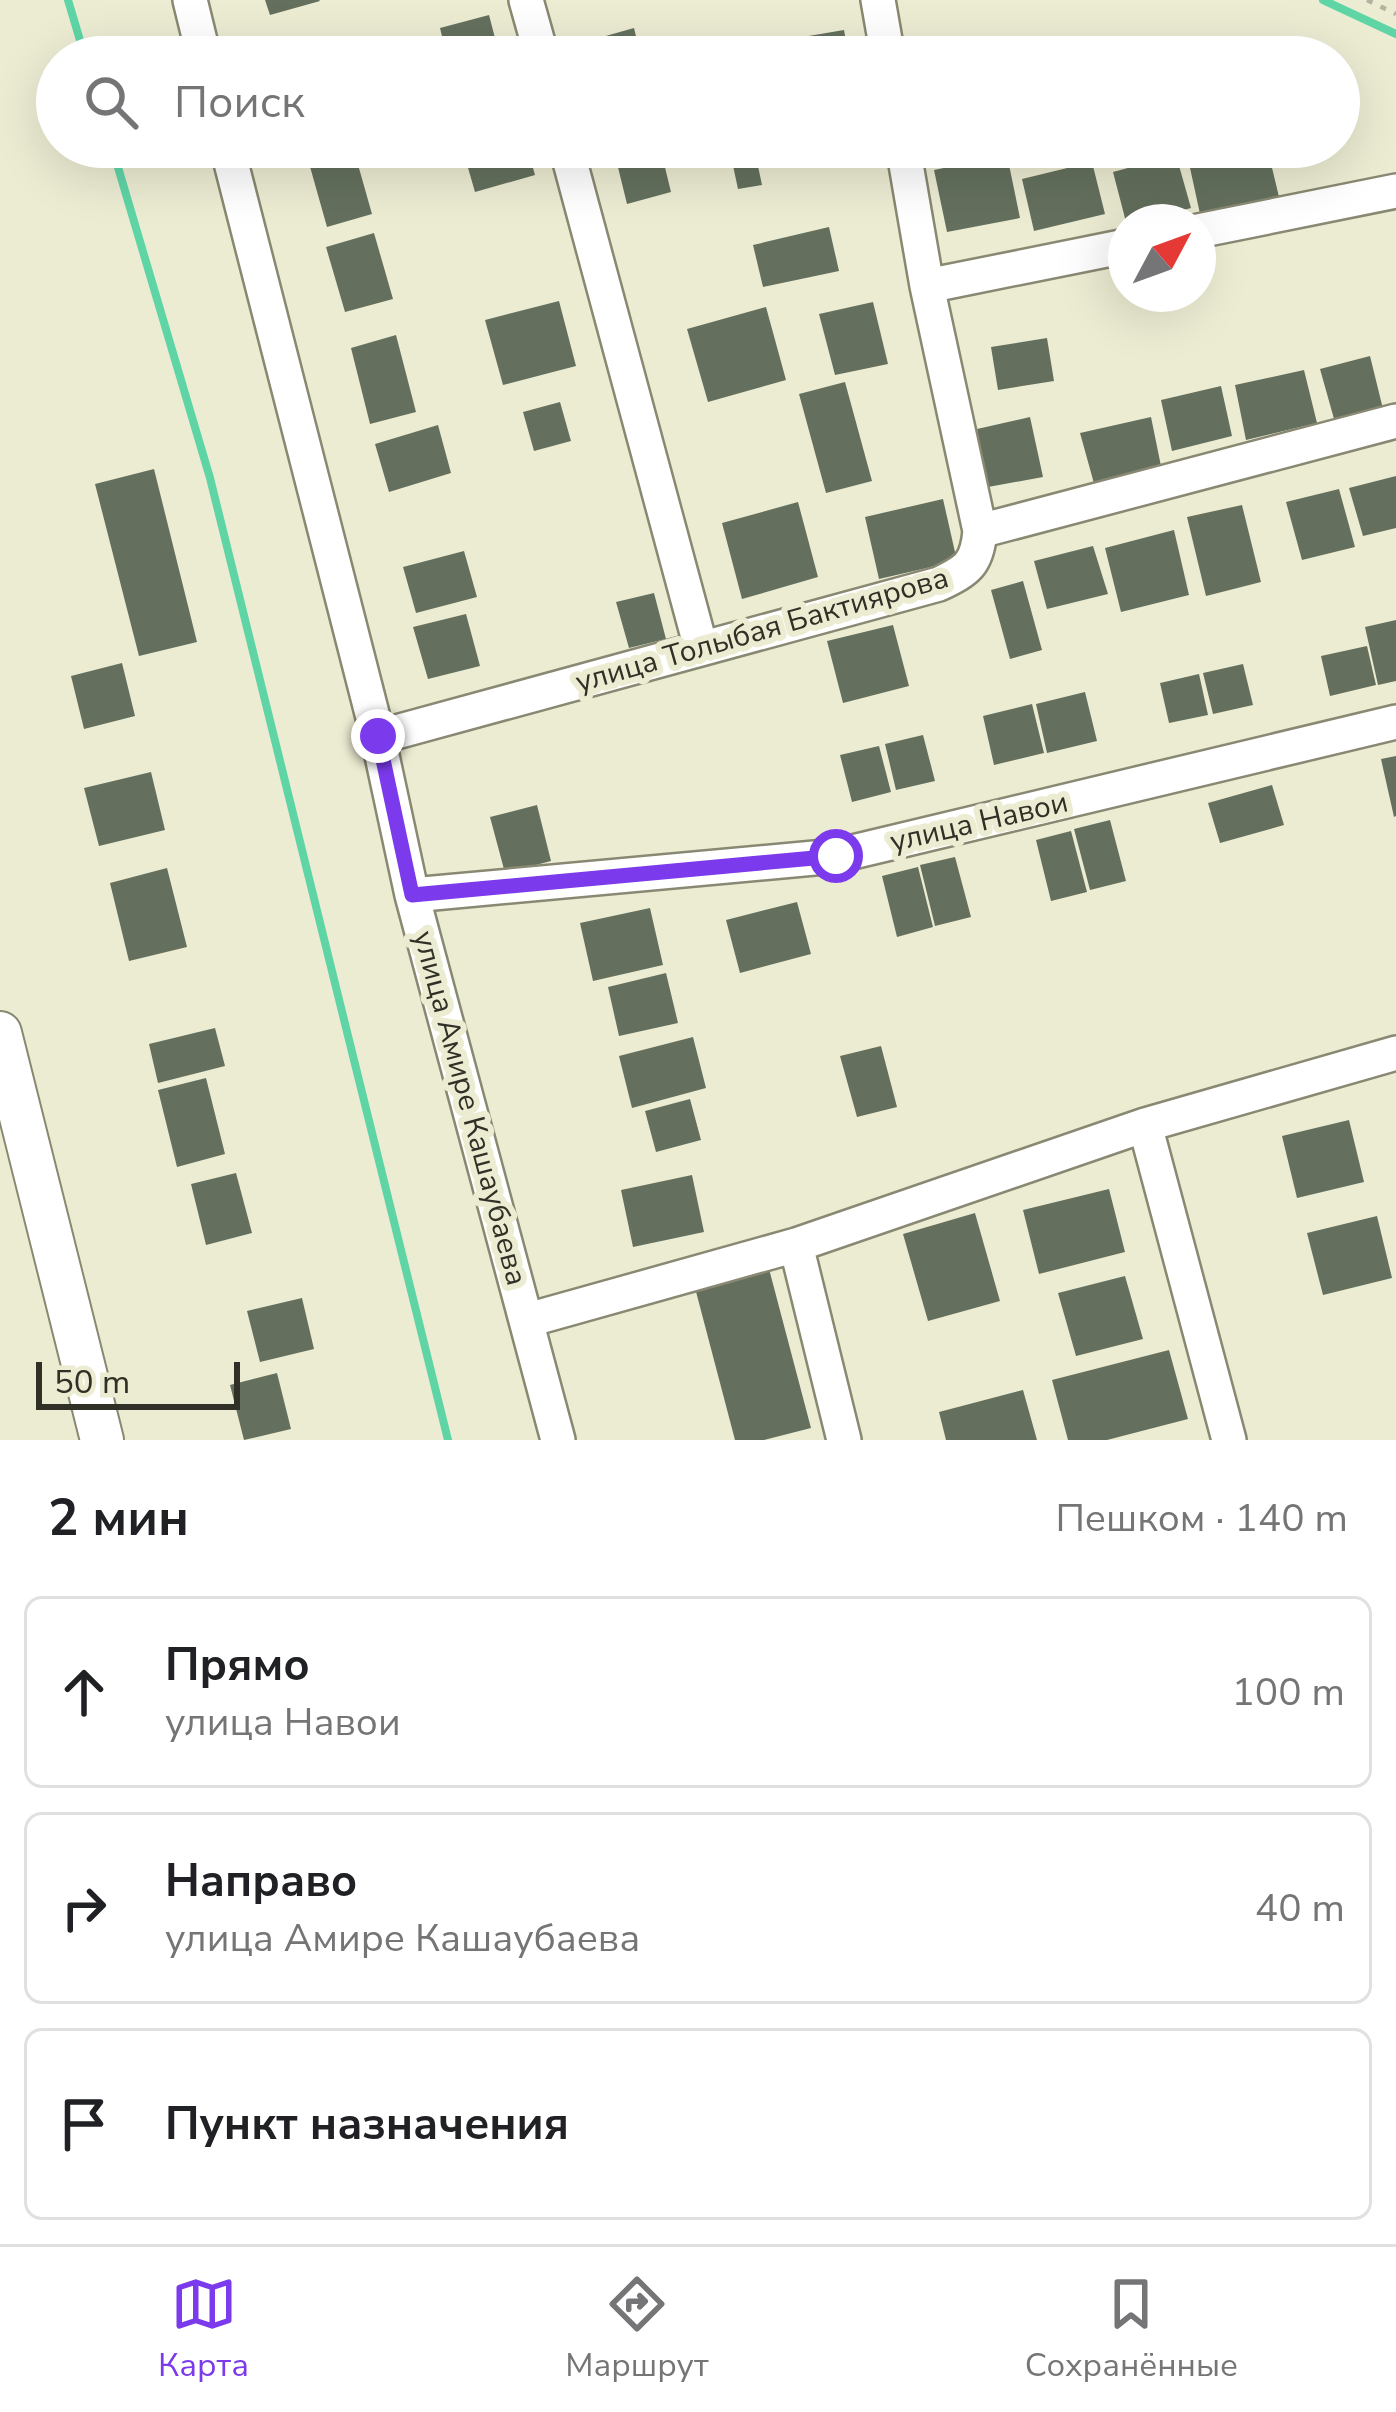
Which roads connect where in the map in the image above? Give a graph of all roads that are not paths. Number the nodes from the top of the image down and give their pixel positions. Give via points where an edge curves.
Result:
1 (190, 0) edge
2 (526, 0) edge
3 (878, 0) edge
4 (199, 36) edge
5 (536, 36) edge
6 (884, 36) edge
7 (232, 168) edge
8 (572, 168) edge
9 (907, 168) edge
10 (1396, 191) edge
11 (1216, 227) edge
12 (1108, 250) edge
13 (927, 286) junction
14 (1396, 421) edge
15 (980, 531) junction
16 (701, 648) junction
17 (1396, 722) edge
18 (378, 736) junction
19 (412, 895) junction
20 (0, 1033) edge
21 (1396, 1053) edge
22 (1144, 1125) junction
23 (796, 1245) junction
24 (528, 1320) junction
25 (102, 1440) edge
26 (558, 1440) edge
27 (844, 1440) edge
28 (1229, 1440) edge

1 - 4 street
2 - 5 street
3 - 6 street
7 - 18 street, улица Амире Кашаубаева
8 - 16 street
9 - 13 street
10 - 11 street
12 - 13 street
13 - 15 street
14 - 15 street
15 - 16 street, улица Толыбая Бактиярова via 979,553 939,584
16 - 18 street, улица Толыбая Бактиярова
17 - 19 street, улица Навои via 836,856
18 - 19 street, улица Амире Кашаубаева
19 - 24 street, улица Амире Кашаубаева
20 - 25 main road
21 - 22 street
22 - 23 street
22 - 28 street
23 - 24 street
23 - 27 street
24 - 26 street, улица Амире Кашаубаева

